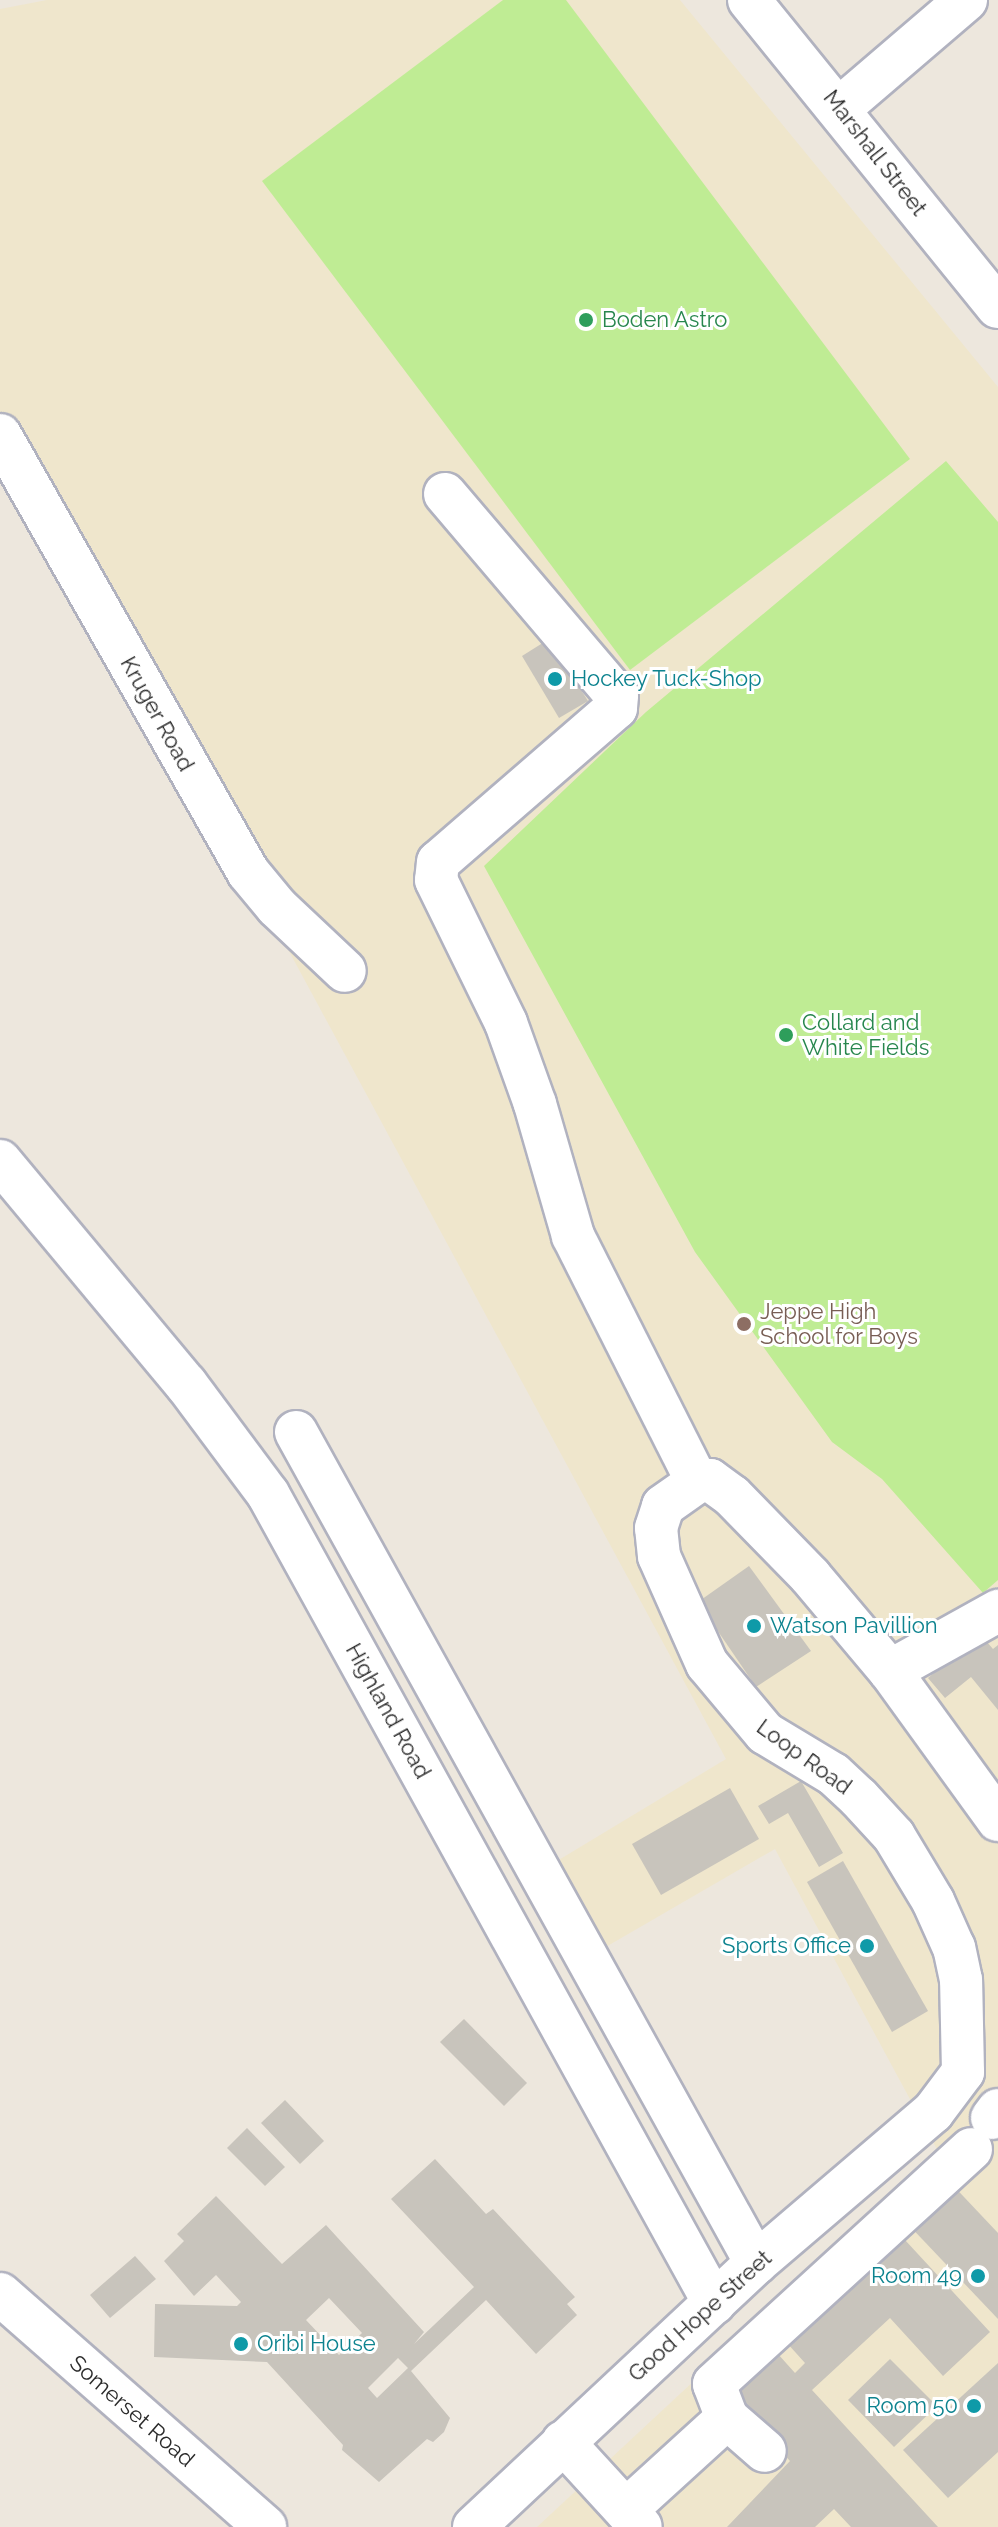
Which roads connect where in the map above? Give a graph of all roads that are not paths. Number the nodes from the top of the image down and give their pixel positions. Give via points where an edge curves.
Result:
1 (749, 0) edge
2 (966, 0) edge
3 (840, 108) junction
4 (998, 307) edge
5 (0, 435) edge
6 (445, 494) dead end
7 (345, 971) dead end
8 (0, 1161) edge
9 (296, 1432) dead end
10 (697, 1482) junction
11 (998, 1611) edge
12 (890, 1671) junction
13 (998, 1820) edge
14 (933, 2112) joint
15 (987, 2126) edge
16 (756, 2263) junction
17 (0, 2294) edge
18 (714, 2303) junction
19 (727, 2418) junction
20 (563, 2442) junction
21 (765, 2451) dead end
22 (634, 2518) edge
23 (265, 2527) edge
24 (474, 2527) edge

1 - 3 street, Marshall Street
2 - 3 street
3 - 4 street, Marshall Street
5 - 7 street, Kruger Road via 248,872
6 - 10 street via 617,696 616,708 438,862 436,880 506,1023 573,1236
8 - 18 street, Highland Road via 186,1384 268,1494
9 - 16 street
10 - 12 street via 710,1480 732,1496 810,1576
10 - 14 street, Loop Road via 663,1506 656,1528 659,1556 694,1641 730,1696 765,1733 833,1774 894,1836 954,1948 966,2048 963,2072
11 - 12 street
12 - 13 street
14 - 16 street, Good Hope Street
15 - 19 street via 714,2384
16 - 18 street, Good Hope Street
17 - 23 street, Somerset Road
18 - 20 street, Good Hope Street
19 - 21 street
19 - 22 street
20 - 22 street
20 - 24 street, Good Hope Street

